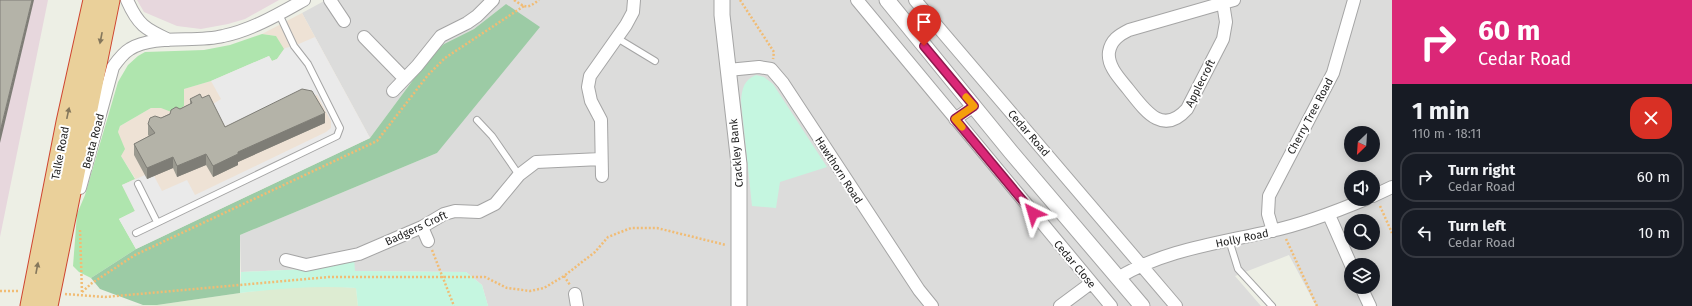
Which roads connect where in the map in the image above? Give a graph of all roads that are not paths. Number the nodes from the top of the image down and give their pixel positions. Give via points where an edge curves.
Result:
1 (92, 0) edge
2 (110, 0) edge
3 (127, 0) edge
4 (304, 0) edge
5 (330, 0) edge
6 (493, 0) edge
7 (634, 0) edge
8 (722, 0) edge
9 (857, 0) edge
10 (887, 0) edge
11 (915, 0) edge
12 (1354, 0) edge
13 (1228, 2) edge
14 (279, 14) junction
15 (344, 21) dead end
16 (364, 37) dead end
17 (617, 38) junction
18 (170, 40) junction
19 (655, 61) dead end
20 (728, 70) junction
21 (404, 78) junction
22 (394, 90) dead end
23 (974, 106) junction
24 (955, 119) junction
25 (477, 120) dead end
26 (601, 160) junction
27 (520, 175) junction
28 (602, 176) dead end
29 (138, 184) dead end
30 (1392, 187) edge
31 (1380, 193) edge
32 (1350, 206) edge
33 (1329, 215) junction
34 (157, 222) junction
35 (422, 227) junction
36 (1273, 231) junction
37 (136, 233) dead end
38 (1229, 240) junction
39 (428, 241) road end
40 (1349, 258) edge
41 (286, 260) dead end
42 (1142, 265) junction
43 (1118, 278) junction
44 (1091, 283) junction
45 (575, 294) dead end
46 (1364, 294) edge
47 (43, 295) edge
48 (577, 306) edge
49 (739, 306) edge
50 (932, 306) edge
51 (1060, 306) edge
52 (1111, 306) edge
53 (1142, 306) edge
54 (1176, 306) edge
55 (1272, 306) edge
56 (1370, 306) edge

47 -> 1 highway, Talke Road via 66,122
2 -> 47 highway, Talke Road
3 - 18 street, Beata Road via 133,14 148,30
4 - 14 street, Beata Road
5 - 15 street
6 - 21 street via 467,23 441,36
7 - 17 street via 633,12
8 - 20 street, Crackley Bank
9 - 24 street, Cedar Close
10 - 23 street
11 - 42 street, Cedar Road
12 - 36 street, Cherry Tree Road via 1333,73 1269,196 1268,214
13 - 13 street, Applecroft via 1129,30 1116,37 1109,52 1112,68 1145,111 1155,118 1168,121 1180,118 1187,110 1223,39
14 - 18 street, Beata Road via 245,30 223,36
14 - 34 lane via 294,46 308,64 340,132 337,136
16 - 21 street
17 - 19 lane
17 - 26 street via 590,76 588,87 591,101 601,120
18 - 47 street, Beata Road via 150,42 130,49 113,67 79,193
20 - 49 street, Crackley Bank via 739,164
20 - 50 street, Hawthorn Road via 759,67 772,69
21 - 22 street
23 - 24 street
23 - 43 street
24 - 44 street, Cedar Close
25 - 27 lane
26 - 27 street, Badgers Croft via 536,162
26 - 28 street
27 - 35 street, Badgers Croft via 495,204 479,212 455,211 444,214
29 - 34 lane
30 - 31 street, Holly Road
32 - 33 street, Holly Road
33 - 36 street, Holly Road
33 - 40 street
34 - 37 lane
35 - 39 street
35 - 41 street, Badgers Croft via 359,254 306,265
36 - 38 street, Holly Road
38 - 42 street, Holly Road via 1175,253
38 - 55 lane via 1238,269
42 - 43 street, Holly Road
42 - 54 street, Cedar Road
43 - 53 street
44 - 51 street
44 - 52 street, Cedar Close
45 - 48 street
46 - 56 street

